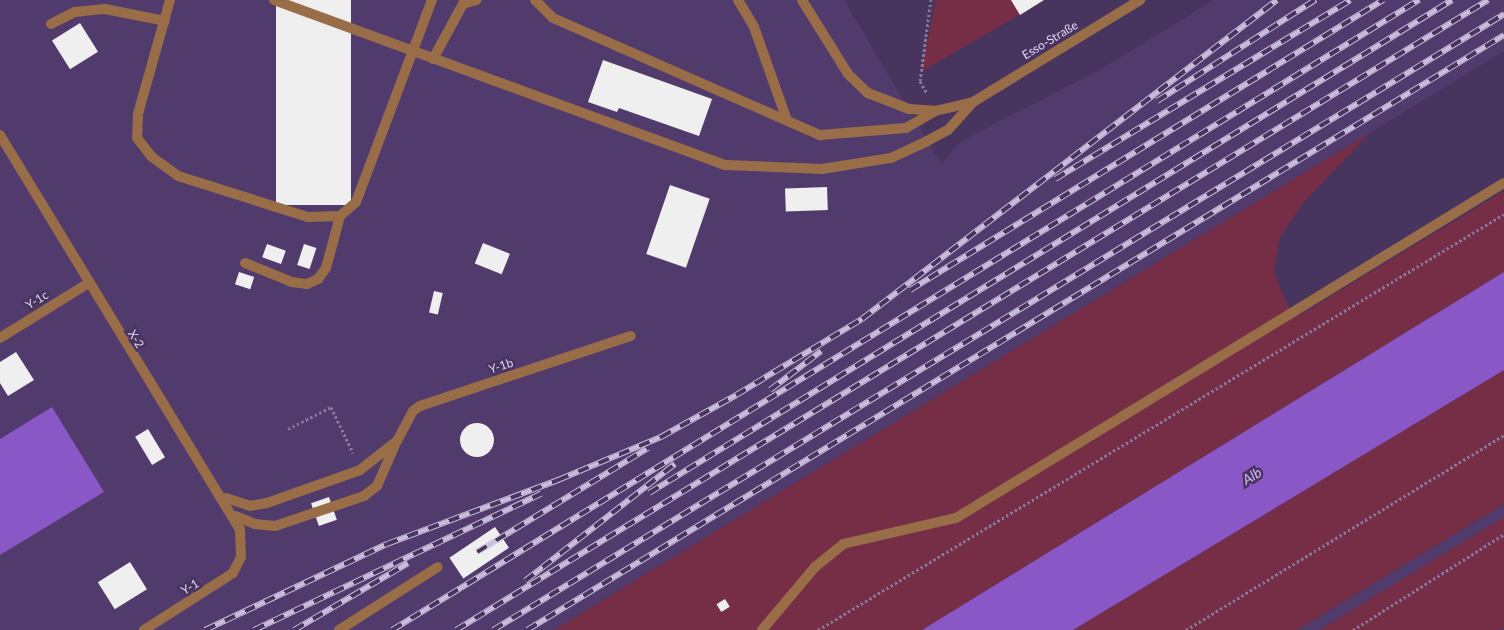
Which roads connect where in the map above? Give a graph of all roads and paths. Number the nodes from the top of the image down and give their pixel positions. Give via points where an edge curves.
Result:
1 (170, 0) edge
2 (274, 0) edge
3 (432, 0) edge
4 (476, 0) edge
5 (534, 0) edge
6 (738, 0) edge
7 (802, 0) edge
8 (931, 0) edge
9 (1140, 0) edge
10 (165, 21) junction
11 (52, 24) dead end
12 (412, 51) junction
13 (433, 59) junction
14 (973, 102) junction
15 (935, 111) junction
16 (787, 120) junction
17 (0, 135) edge
18 (1504, 183) edge
19 (1504, 214) edge
20 (340, 216) junction
21 (245, 263) dead end
22 (88, 284) junction
23 (631, 336) dead end
24 (0, 338) edge
25 (288, 429) dead end
26 (1504, 435) edge
27 (397, 441) junction
28 (360, 470) junction
29 (225, 498) junction
30 (236, 516) junction
31 (1504, 534) edge
32 (241, 557) joint
33 (438, 567) dead end
34 (144, 630) edge
35 (339, 630) edge
36 (762, 630) edge
37 (818, 630) edge
38 (1186, 630) edge
39 (1353, 630) edge

1 - 10 street
2 - 12 street, Esso-Straße
3 - 12 street
4 - 13 street via 463,4
5 - 16 street via 553,18
6 - 16 street via 754,27
7 - 15 street via 848,74 868,93 909,109
8 - 15 path via 920,81
9 - 14 street, Esso-Straße
10 - 11 street via 105,10 75,12
10 - 20 street via 138,114 137,138 152,158 178,176 290,214
12 - 13 street, Esso-Straße
12 - 20 street via 356,202
13 - 14 street, Esso-Straße via 726,165 822,169 890,158 948,130
14 - 15 street, Esso-Straße
15 - 16 street via 906,128 837,135 820,135
17 - 22 street, X-2
18 - 36 street via 956,518 843,544 815,567
19 - 37 path
20 - 21 street via 326,268 318,279 307,284 292,282
22 - 24 street, Y-1c
22 - 29 street, X-2 via 211,484
23 - 27 street, Y-1b via 420,406 413,411
25 - 28 path via 331,406
26 - 38 path
27 - 28 street, Y-1b
27 - 30 street, Y-1b via 377,486 364,496 275,526 254,524
28 - 29 street, Y-1b via 267,503 250,506
29 - 30 street, X-2
30 - 32 street, X-2 via 242,544
31 - 39 path
32 - 34 street, Y-1 via 223,582
33 - 35 street

